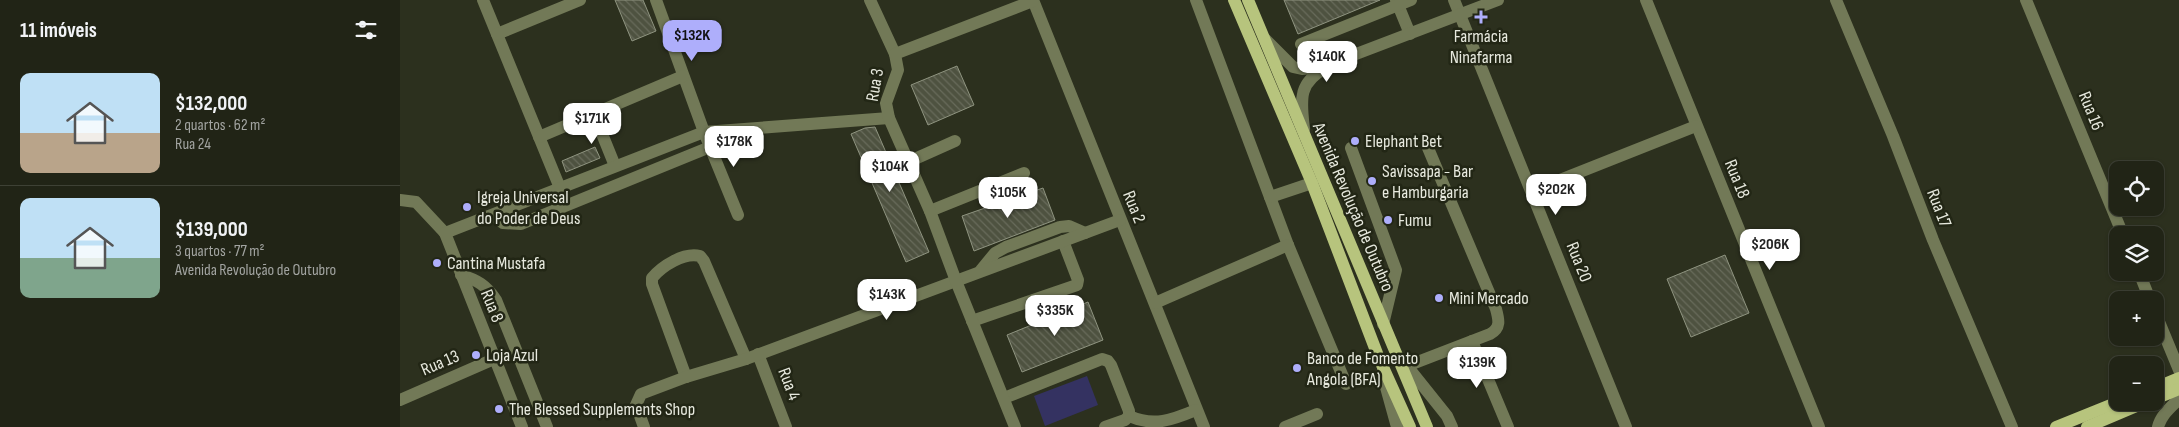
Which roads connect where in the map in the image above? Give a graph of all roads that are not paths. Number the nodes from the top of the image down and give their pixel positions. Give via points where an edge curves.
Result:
1 (483, 0) edge
2 (580, 0) edge
3 (656, 0) edge
4 (870, 0) edge
5 (1033, 0) edge
6 (1196, 0) edge
7 (1234, 0) edge
8 (1248, 0) edge
9 (1411, 0) edge
10 (1454, 0) edge
11 (1498, 0) edge
12 (1646, 0) edge
13 (1836, 0) edge
14 (2026, 0) edge
15 (1397, 3) edge
16 (1460, 15) junction
17 (497, 34) junction
18 (1410, 34) junction
19 (1262, 36) junction
20 (1301, 44) dead end
21 (895, 54) junction
22 (1343, 59) junction
23 (683, 76) junction
24 (594, 114) junction
25 (889, 118) junction
26 (1696, 126) junction
27 (704, 132) junction
28 (1305, 134) junction
29 (539, 137) junction
30 (955, 141) dead end
31 (710, 147) junction
32 (1351, 148) dead end
33 (1428, 148) dead end
34 (908, 162) junction
35 (615, 166) junction
36 (1024, 173) dead end
37 (1312, 183) junction
38 (560, 188) junction
39 (1532, 190) junction
40 (1270, 197) junction
41 (400, 200) edge
42 (930, 211) junction
43 (493, 215) junction
44 (738, 215) dead end
45 (1120, 220) junction
46 (2119, 226) edge
47 (445, 233) junction
48 (1085, 233) junction
49 (1063, 241) junction
50 (1288, 245) junction
51 (980, 272) junction
52 (461, 275) junction
53 (956, 281) junction
54 (1155, 303) junction
55 (972, 321) junction
56 (1383, 324) junction
57 (2164, 334) edge
58 (1472, 341) junction
59 (1393, 349) junction
60 (752, 356) junction
61 (1378, 356) junction
62 (494, 359) junction
63 (1407, 366) junction
64 (2179, 370) edge
65 (686, 377) junction
66 (2179, 378) edge
67 (1346, 384) dead end
68 (2164, 384) edge
69 (2179, 389) edge
70 (2164, 395) edge
71 (1004, 398) junction
72 (2179, 399) edge
73 (400, 400) edge
74 (2109, 406) edge
75 (1196, 410) junction
76 (2125, 411) edge
77 (1317, 414) dead end
78 (1128, 416) junction
79 (522, 427) edge
80 (547, 427) edge
81 (644, 427) edge
82 (786, 427) edge
83 (1015, 427) edge
84 (1105, 427) edge
85 (1204, 427) edge
86 (1285, 427) edge
87 (1396, 427) edge
88 (1410, 427) edge
89 (1427, 427) edge
90 (1452, 427) edge
91 (1508, 427) edge
92 (1626, 427) edge
93 (1819, 427) edge
94 (2012, 427) edge
95 (2056, 427) edge
96 (2087, 427) edge
97 (2158, 427) edge

1 - 17 street
2 - 17 street
3 - 23 street
4 - 21 street
5 - 21 street, Rua 3
5 - 45 street, Rua 2
6 - 40 street
7 - 37 main road, Avenida Revolução de Outubro
8 - 19 main road, Avenida Revolução de Outubro
9 - 15 street
10 - 16 street, Rua 20
11 - 16 street
12 - 26 street, Rua 18
13 - 94 street, Rua 17 via 1932,240
14 - 46 street, Rua 16
15 - 18 street
15 - 20 street
16 - 18 street
16 - 39 street, Rua 20
17 - 29 street
18 - 22 street
19 - 22 street via 1294,67 1313,68
19 - 28 main road, Avenida Revolução de Outubro
21 - 25 street, Rua 3 via 898,70 886,103
22 - 28 street via 1315,74 1304,89 1301,102
23 - 24 street
23 - 27 street
24 - 29 street
24 - 35 street
25 - 27 street
25 - 34 street, Rua 3
26 - 39 street
26 - 93 street, Rua 18
27 - 31 street
27 - 35 street
28 - 56 main road, Avenida Revolução de Outubro
29 - 38 street
30 - 34 street
31 - 43 street via 522,224 503,223
31 - 44 street
32 - 56 street via 1396,270
33 - 58 street via 1498,317 1496,331
34 - 42 street, Rua 3
35 - 38 street
36 - 42 street
37 - 40 street
37 - 61 main road, Avenida Revolução de Outubro
38 - 43 street
39 - 92 street, Rua 20
40 - 50 street
41 - 47 street via 416,202
42 - 53 street, Rua 3
43 - 47 street
45 - 48 street
45 - 54 street, Rua 2
47 - 52 street, Rua 8
48 - 49 street
48 - 51 street via 1069,226 1060,227 995,253
49 - 51 street
49 - 55 street via 1077,285
50 - 54 street
50 - 67 street
51 - 53 street
52 - 62 street, Rua 8
52 - 80 street via 488,288 496,300
53 - 55 street, Rua 3
53 - 60 street
54 - 75 street, Rua 2
55 - 71 street, Rua 3
56 - 59 main road, Avenida Revolução de Outubro
57 - 64 street
58 - 63 street
58 - 91 street
59 - 63 street
59 - 89 main road, Avenida Revolução de Outubro
60 - 65 street
60 - 65 street, Rua 4 via 704,260 700,256 686,255 656,273 652,284
60 - 82 street, Rua 4
61 - 87 street
61 - 88 main road, Avenida Revolução de Outubro
62 - 73 street, Rua 13
62 - 79 street, Rua 8
63 - 90 street
65 - 81 street via 641,394 636,405
66 - 68 main road
69 - 70 main road
71 - 78 street via 1102,359 1111,365
71 - 83 street, Rua 3
72 - 97 street via 2166,411
74 - 95 main road
75 - 78 street via 1156,423
75 - 85 street, Rua 2
76 - 96 main road
77 - 86 street
78 - 84 street

